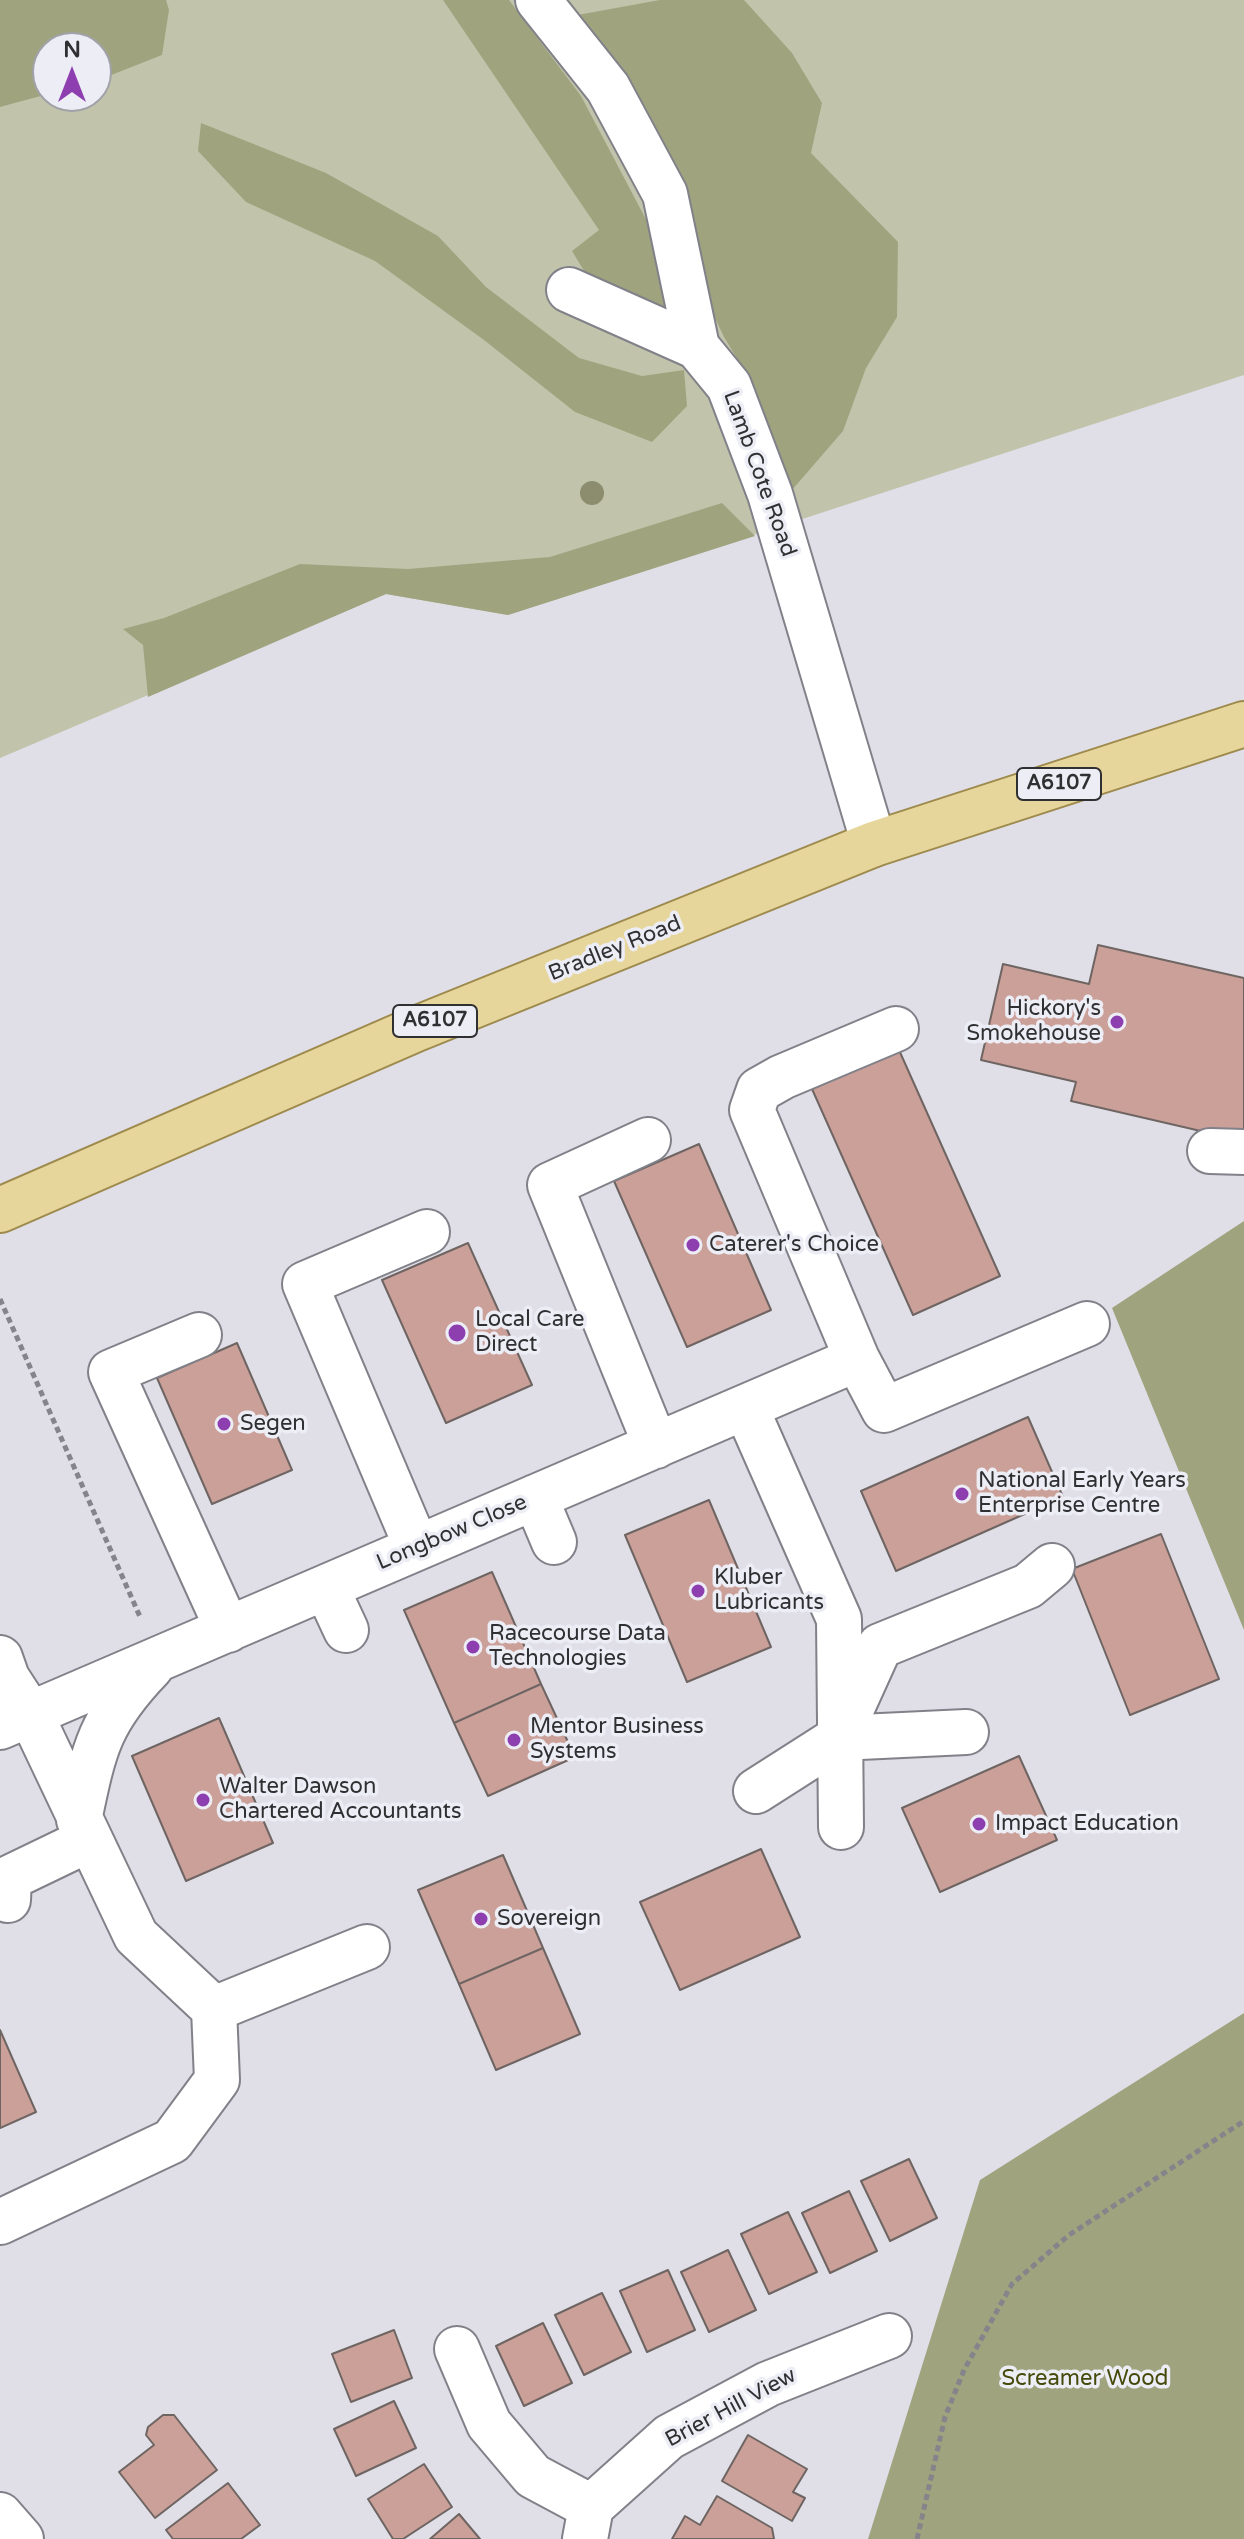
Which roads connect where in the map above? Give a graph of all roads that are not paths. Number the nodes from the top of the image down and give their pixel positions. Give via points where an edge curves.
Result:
1 (538, 0) edge
2 (569, 290) dead end
3 (697, 347) junction
4 (1244, 724) edge
5 (874, 844) junction
6 (896, 1029) dead end
7 (648, 1140) dead end
8 (0, 1210) edge
9 (427, 1232) dead end
10 (1087, 1324) dead end
11 (199, 1335) dead end
12 (857, 1359) junction
13 (746, 1408) junction
14 (656, 1446) junction
15 (535, 1497) junction
16 (554, 1542) dead end
17 (417, 1548) junction
18 (1052, 1566) dead end
19 (326, 1587) junction
20 (228, 1630) junction
21 (346, 1630) dead end
22 (0, 1658) edge
23 (159, 1660) junction
24 (16, 1721) edge
25 (966, 1732) dead end
26 (839, 1738) junction
27 (756, 1791) dead end
28 (841, 1827) dead end
29 (84, 1830) junction
30 (8, 1900) dead end
31 (367, 1947) dead end
32 (214, 2009) junction
33 (0, 2222) edge
34 (889, 2336) dead end
35 (457, 2349) dead end
36 (0, 2515) edge
37 (588, 2523) edge
38 (21, 2539) edge

1 - 3 street, Lamb Cote Road via 608,88 665,194
2 - 3 street
3 - 5 street, Lamb Cote Road via 729,386 770,494
4 - 5 main road, Bradley Road / A6107
5 - 8 main road, Bradley Road / A6107 via 416,1029
6 - 12 street via 782,1077 759,1090 752,1110
7 - 14 street via 550,1185
9 - 17 street via 305,1284
10 - 12 street via 884,1410
11 - 20 street via 111,1372
12 - 13 street, Longbow Close
13 - 14 street, Longbow Close
13 - 26 street via 839,1619
14 - 15 street, Longbow Close
15 - 16 street
15 - 17 street, Longbow Close
17 - 19 street, Longbow Close
18 - 26 street via 1028,1586 880,1646
19 - 20 street, Longbow Close
19 - 21 street
20 - 23 street, Longbow Close
22 - 24 street
23 - 24 street, Longbow Close
23 - 29 street, Longbow Close via 119,1701 93,1752
24 - 29 street
25 - 26 street
26 - 27 street
26 - 28 street
29 - 30 street via 9,1878
29 - 32 street via 136,1936
31 - 32 street
32 - 33 street via 217,2080 172,2141
34 - 37 street, Brier Hill View via 768,2384 669,2437
35 - 37 street, Brier Hill View via 489,2424 533,2476
36 - 38 street

